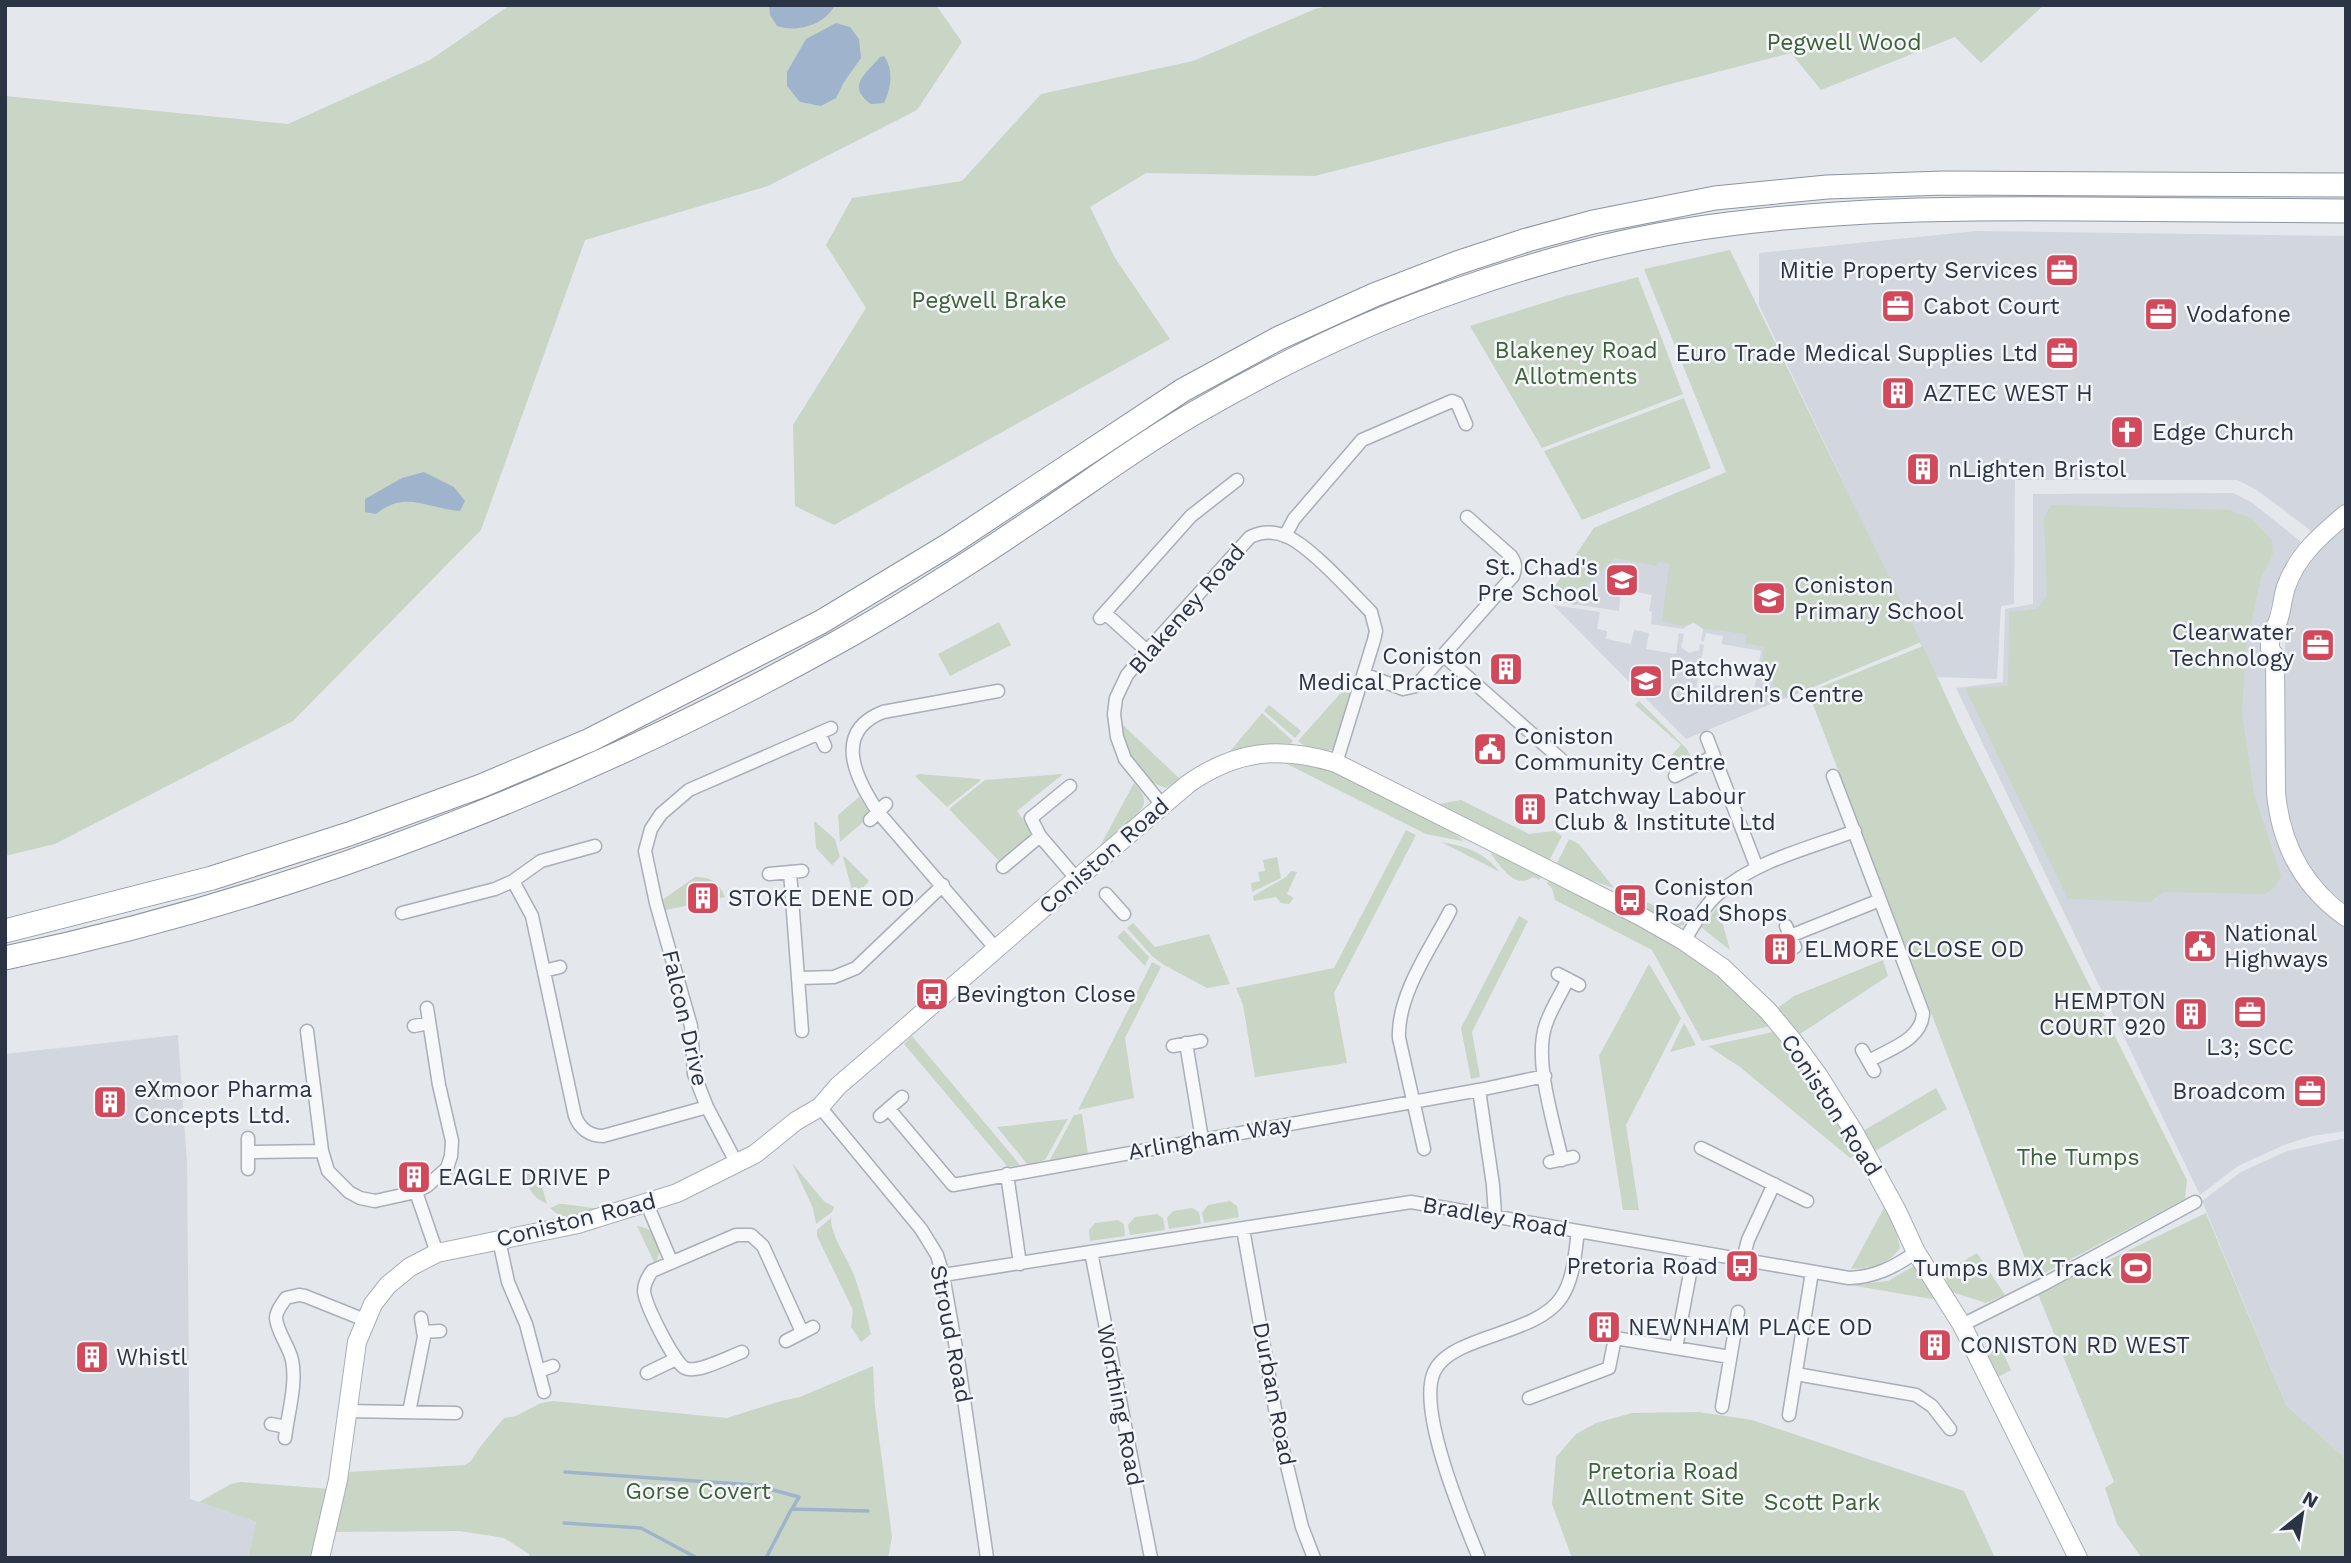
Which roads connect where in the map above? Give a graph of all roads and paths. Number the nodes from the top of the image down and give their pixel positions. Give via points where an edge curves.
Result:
1 (2346, 185) edge
2 (2346, 211) edge
3 (1466, 424) dead end
4 (1230, 481) dead end
5 (2346, 514) edge
6 (1467, 517) dead end
7 (1285, 536) junction
8 (1147, 651) junction
9 (1444, 656) junction
10 (1364, 674) junction
11 (989, 688) dead end
12 (1707, 738) dead end
13 (825, 746) dead end
14 (1714, 756) junction
15 (1564, 762) dead end
16 (1336, 763) junction
17 (1675, 776) dead end
18 (1833, 776) dead end
19 (1070, 786) dead end
20 (1163, 806) junction
21 (1855, 831) junction
22 (1040, 836) junction
23 (594, 846) dead end
24 (1003, 867) dead end
25 (1757, 868) junction
26 (769, 874) dead end
27 (1076, 878) junction
28 (513, 881) junction
29 (943, 885) junction
30 (1106, 894) dead end
31 (1880, 900) junction
32 (1450, 911) dead end
33 (1124, 914) dead end
34 (411, 915) dead end
35 (2346, 917) edge
36 (5, 931) edge
37 (1791, 936) dead end
38 (1684, 941) junction
39 (997, 950) junction
40 (5, 958) edge
41 (560, 967) dead end
42 (544, 971) junction
43 (800, 978) junction
44 (1569, 979) dead end
45 (428, 1007) dead end
46 (816, 1018) dead end
47 (429, 1023) junction
48 (414, 1026) dead end
49 (307, 1031) dead end
50 (1200, 1041) dead end
51 (310, 1056) junction
52 (295, 1058) dead end
53 (1868, 1061) dead end
54 (1545, 1076) junction
55 (1479, 1090) junction
56 (902, 1097) dead end
57 (1413, 1101) junction
58 (707, 1107) junction
59 (820, 1107) junction
60 (248, 1138) dead end
61 (1202, 1139) junction
62 (1701, 1148) dead end
63 (1424, 1149) dead end
64 (248, 1152) junction
65 (322, 1152) junction
66 (1562, 1160) dead end
67 (737, 1164) junction
68 (248, 1169) dead end
69 (1007, 1174) junction
70 (1774, 1184) junction
71 (416, 1192) junction
72 (1806, 1201) dead end
73 (2195, 1202) dead end
74 (647, 1204) junction
75 (1495, 1215) junction
76 (1243, 1228) junction
77 (1578, 1231) junction
78 (499, 1240) junction
79 (1091, 1252) junction
80 (1694, 1252) junction
81 (1916, 1252) junction
82 (437, 1253) junction
83 (1743, 1259) junction
84 (671, 1261) junction
85 (1020, 1264) junction
86 (1812, 1272) junction
87 (943, 1275) junction
88 (279, 1286) dead end
89 (286, 1298) junction
90 (1738, 1311) dead end
91 (421, 1318) dead end
92 (365, 1320) junction
93 (1962, 1325) junction
94 (440, 1331) dead end
95 (424, 1332) junction
96 (786, 1341) dead end
97 (1676, 1348) junction
98 (742, 1352) dead end
99 (1730, 1357) junction
100 (676, 1359) junction
101 (553, 1366) dead end
102 (539, 1371) junction
103 (647, 1373) dead end
104 (1796, 1374) junction
105 (544, 1392) dead end
106 (1529, 1398) dead end
107 (1722, 1408) dead end
108 (346, 1411) junction
109 (409, 1412) junction
110 (456, 1413) dead end
111 (1789, 1415) dead end
112 (271, 1424) dead end
113 (1950, 1429) dead end
114 (320, 1558) edge
115 (987, 1558) edge
116 (1151, 1558) edge
117 (1314, 1558) edge
118 (1479, 1558) edge
119 (2078, 1558) edge

1 - 36 highway via 1944,183 1827,187 1715,198 1527,240 1374,295 1279,338 1183,390 950,544 821,622 590,740 349,834 212,878
2 - 40 highway via 1943,208 1826,213 1723,224 1600,248 1472,285 1384,318 1196,412 1011,535 841,640 601,763 359,858 218,904
3 - 7 street via 1452,401 1366,438 1294,519
4 - 8 street via 1191,516 1103,615
5 - 35 street via 2312,542 2287,584 2277,627 2270,634 2275,656 2278,816 2293,860 2307,881
6 - 9 street via 1511,556 1516,569
7 - 8 street, Blakeney Road via 1269,532 1250,537
7 - 10 street via 1371,612 1376,631
8 - 20 street, Blakeney Road via 1121,686 1114,714 1125,760
9 - 10 street via 1410,688
9 - 15 street
10 - 16 street
11 - 29 street via 883,712 861,725 855,737 853,766 864,791
12 - 14 street
13 - 58 street, Falcon Drive via 825,730 689,790 651,829 645,851 656,903 670,928 691,1026 694,1074
14 - 17 street
14 - 25 street
16 - 20 street, Coniston Road via 1287,752 1250,755 1203,774
16 - 38 street, Coniston Road
18 - 21 street
19 - 22 street via 1031,818
20 - 27 street, Coniston Road
21 - 25 street
21 - 31 street
22 - 24 street
22 - 27 street
23 - 28 street via 541,861
25 - 38 street via 1717,895
26 - 43 street via 796,872
27 - 39 street, Coniston Road
28 - 34 street
28 - 42 street, Falcon Drive via 531,916
29 - 39 street
29 - 43 street via 856,968 834,977
30 - 33 street
31 - 37 street
31 - 53 street via 1923,1023 1918,1033
32 - 57 street via 1401,1012 1399,1038
38 - 81 street, Coniston Road via 1738,981 1793,1041 1854,1132
39 - 59 street, Coniston Road via 838,1086
41 - 42 street
42 - 58 street, Falcon Drive via 575,1116 582,1128 603,1136
43 - 46 street via 802,1025
44 - 54 street via 1546,1024 1542,1046
45 - 47 street
47 - 48 street
47 - 71 street via 452,1141 447,1168
49 - 51 street
50 - 61 street via 1180,1045
51 - 52 street
51 - 65 street
54 - 55 street, Arlingham Way
54 - 66 street
55 - 57 street, Arlingham Way
55 - 75 street
56 - 69 street, Arlingham Way via 884,1113 953,1185
57 - 61 street, Arlingham Way
57 - 63 street
58 - 67 street, Falcon Drive
59 - 67 street, Coniston Road
59 - 87 street, Stroud Road via 922,1228
60 - 64 street
61 - 69 street, Arlingham Way
62 - 70 street
64 - 65 street
64 - 68 street
65 - 71 street via 328,1171 360,1198 375,1201
67 - 74 street, Coniston Road
69 - 85 street
70 - 72 street
70 - 83 street
71 - 82 street
73 - 93 street
74 - 78 street, Coniston Road
74 - 84 street
75 - 76 street, Bradley Road via 1410,1202
75 - 77 street, Bradley Road
76 - 79 street, Bradley Road
76 - 117 street, Durban Road via 1280,1437
77 - 80 street, Bradley Road
77 - 118 street via 1571,1276 1553,1307 1527,1323 1456,1351 1434,1371 1430,1407 1435,1429
78 - 82 street, Coniston Road
78 - 102 street via 508,1282
79 - 85 street, Bradley Road
79 - 116 street, Worthing Road
80 - 83 street, Bradley Road
80 - 97 street
81 - 86 street, Bradley Road via 1896,1266 1861,1277
81 - 93 street, Coniston Road
82 - 92 street, Coniston Road via 388,1285
83 - 86 street, Bradley Road
84 - 96 street via 736,1235 751,1235 763,1245 808,1330
84 - 100 street via 652,1271 644,1289
85 - 87 street, Bradley Road
86 - 104 street
87 - 115 street, Stroud Road
88 - 89 street
89 - 92 street via 306,1296
89 - 112 street via 276,1318 294,1373 286,1432
90 - 99 street
91 - 95 street
92 - 108 street, Coniston Road
93 - 119 street, Coniston Road
94 - 95 street
95 - 109 street
97 - 99 street
97 - 106 street via 1615,1338 1609,1368
98 - 100 street via 695,1371 683,1368
99 - 107 street
100 - 103 street
101 - 102 street
102 - 105 street
104 - 111 street
104 - 113 street via 1916,1395 1932,1406
108 - 109 street
108 - 114 street, Coniston Road via 338,1480
109 - 110 street

